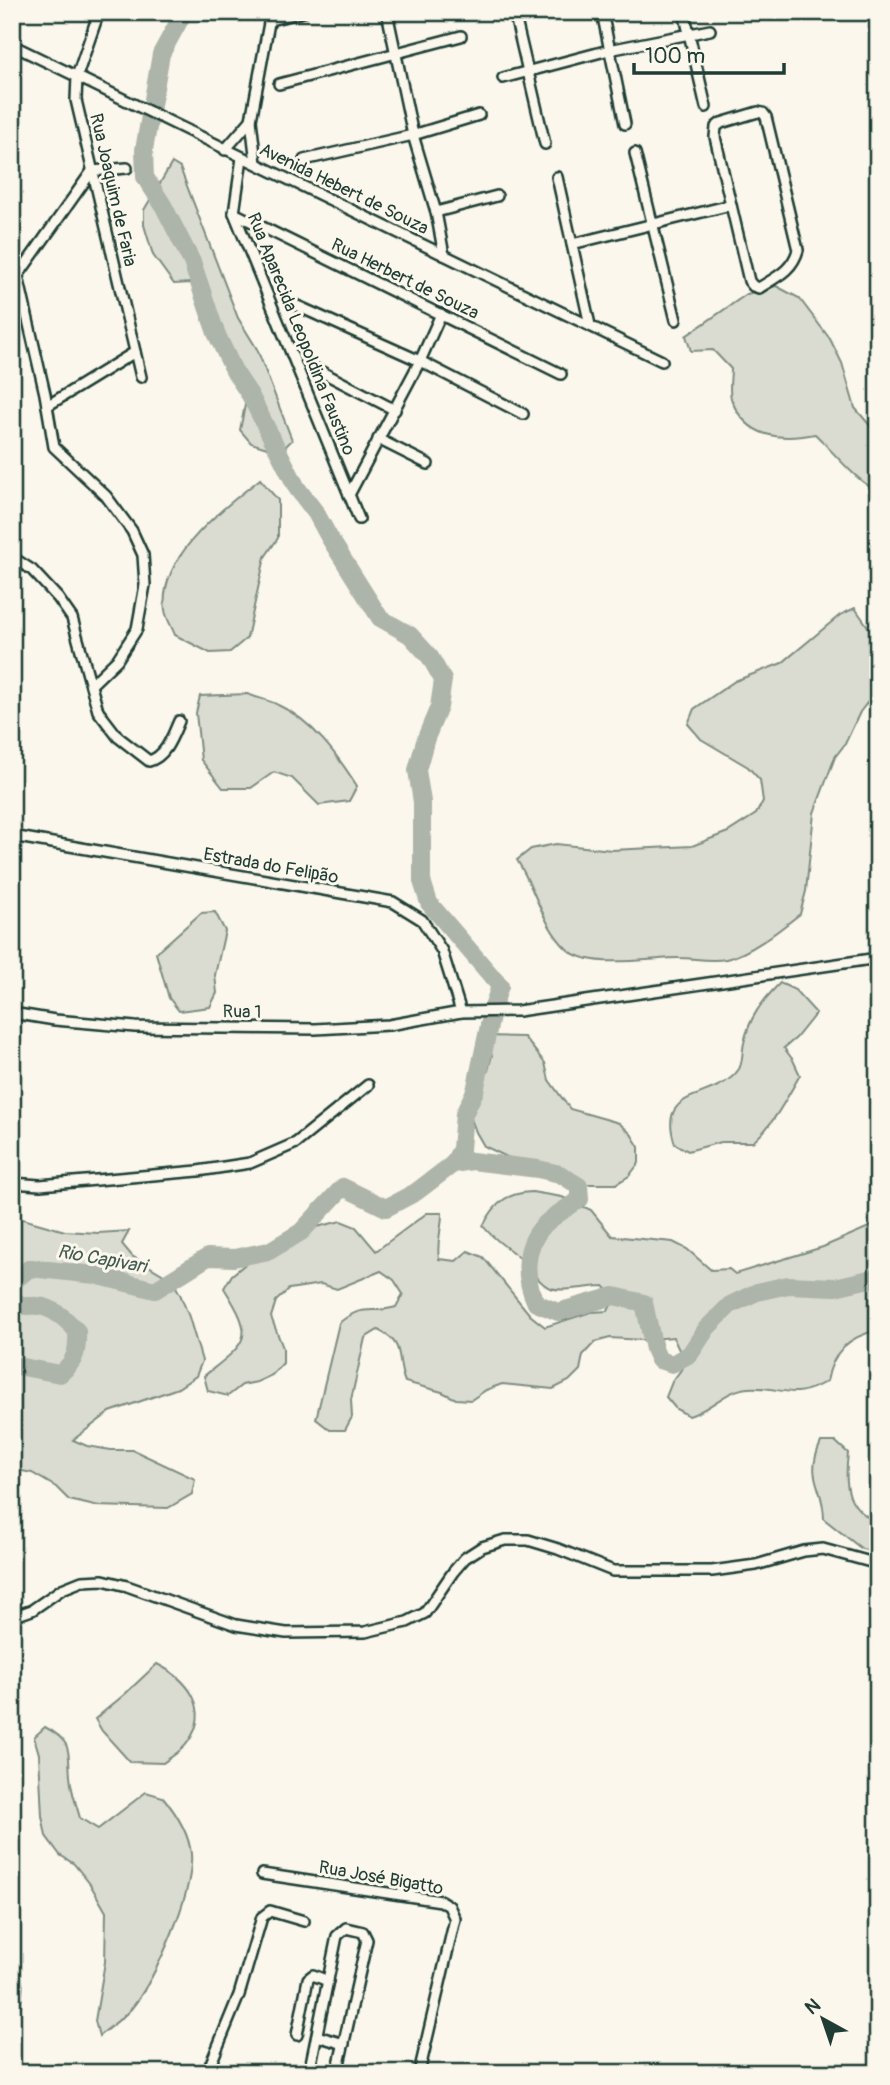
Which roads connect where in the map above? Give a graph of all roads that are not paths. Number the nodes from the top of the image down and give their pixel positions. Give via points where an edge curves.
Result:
1 (99, 12) edge
2 (303, 12) edge
3 (514, 12) edge
4 (601, 12) edge
5 (684, 12) edge
6 (271, 16) edge
7 (388, 17) dead end
8 (710, 30) dead end
9 (690, 34) junction
10 (461, 36) dead end
11 (12, 45) edge
12 (609, 50) junction
13 (395, 55) junction
14 (527, 72) junction
15 (77, 76) junction
16 (503, 78) dead end
17 (279, 84) dead end
18 (706, 107) dead end
19 (479, 115) dead end
20 (251, 120) junction
21 (625, 124) dead end
22 (413, 135) junction
23 (545, 145) dead end
24 (225, 150) junction
25 (635, 153) dead end
26 (242, 158) junction
27 (304, 160) dead end
28 (256, 163) junction
29 (127, 168) dead end
30 (92, 171) junction
31 (557, 177) dead end
32 (497, 196) dead end
33 (731, 205) junction
34 (436, 212) junction
35 (234, 213) junction
36 (651, 225) junction
37 (572, 244) junction
38 (12, 250) edge
39 (444, 256) junction
40 (15, 280) edge
41 (293, 304) dead end
42 (441, 314) junction
43 (676, 320) dead end
44 (590, 325) junction
45 (135, 352) junction
46 (421, 361) junction
47 (662, 361) dead end
48 (316, 369) dead end
49 (561, 374) dead end
50 (141, 377) dead end
51 (47, 406) junction
52 (395, 410) junction
53 (523, 414) dead end
54 (378, 439) junction
55 (428, 464) dead end
56 (349, 495) junction
57 (359, 519) dead end
58 (12, 557) edge
59 (91, 685) junction
60 (179, 721) dead end
61 (12, 836) edge
62 (878, 958) edge
63 (461, 1012) junction
64 (12, 1013) edge
65 (368, 1085) dead end
66 (12, 1183) edge
67 (878, 1564) edge
68 (12, 1617) edge
69 (262, 1874) dead end
70 (304, 1921) dead end
71 (328, 1981) junction
72 (297, 2035) dead end
73 (317, 2036) junction
74 (344, 2044) junction
75 (207, 2073) edge
76 (309, 2073) edge
77 (337, 2073) edge
78 (419, 2073) edge

1 - 15 street, Rua Joaquim de Faria
2 - 6 street
3 - 14 street
4 - 12 street
5 - 9 street
6 - 20 street
7 - 13 street
8 - 9 street
9 - 12 street
9 - 18 street
10 - 13 street
11 - 15 street, Avenida Hebert de Souza
12 - 14 street
12 - 21 street
13 - 17 street
13 - 22 street
14 - 16 street
14 - 23 street
15 - 24 street, Avenida Hebert de Souza
15 - 30 street, Rua Joaquim de Faria via 76,100
19 - 22 street
20 - 24 street
20 - 28 street
22 - 27 street
22 - 34 street
24 - 26 street, Avenida Hebert de Souza
25 - 36 street
26 - 28 street, Avenida Hebert de Souza
26 - 35 street, Rua Aparecida Leopoldina Faustino
28 - 39 street, Avenida Hebert de Souza
29 - 30 street
30 - 40 street
30 - 45 street, Rua Joaquim de Faria
31 - 37 street
32 - 34 street
33 - 33 street via 749,281 759,288 788,270 798,250 763,113 726,120 716,127
33 - 36 street
34 - 39 street
35 - 42 street, Rua Herbert de Souza
35 - 56 street, Rua Aparecida Leopoldina Faustino
36 - 37 street
36 - 43 street
37 - 44 street
38 - 40 street
39 - 44 street, Avenida Hebert de Souza
40 - 51 street
41 - 46 street
42 - 46 street
42 - 49 street, Rua Herbert de Souza
44 - 47 street, Avenida Hebert de Souza
45 - 50 street, Rua Joaquim de Faria
45 - 51 street
46 - 52 street
46 - 53 street
48 - 52 street
51 - 59 street via 54,447 106,496 143,555 145,585 137,629 117,660
52 - 54 street
54 - 55 street
54 - 56 street
56 - 57 street, Rua Aparecida Leopoldina Faustino
58 - 59 street via 32,570 72,618
59 - 60 street via 98,711 118,737 149,761 159,758
61 - 63 street, Estrada do Felipão via 393,902 422,919 442,951
62 - 63 street, Rua 1 via 518,1011
63 - 64 street, Rua 1 via 389,1024 315,1029 135,1027
65 - 66 street via 296,1143 250,1163 40,1185
67 - 68 street via 823,1549 712,1571 612,1571 528,1540 506,1540 465,1558 425,1613 365,1632 286,1633 236,1625 103,1580 82,1581 62,1589 32,1610
69 - 78 street, Rua José Bigatto via 441,1901 449,1906 455,1919
70 - 75 street via 270,1911 262,1917 239,1995
71 - 72 street via 313,1975 309,1979
71 - 73 street
71 - 74 street via 340,1931 363,1932 368,1940
73 - 74 street
73 - 76 street
74 - 77 street

